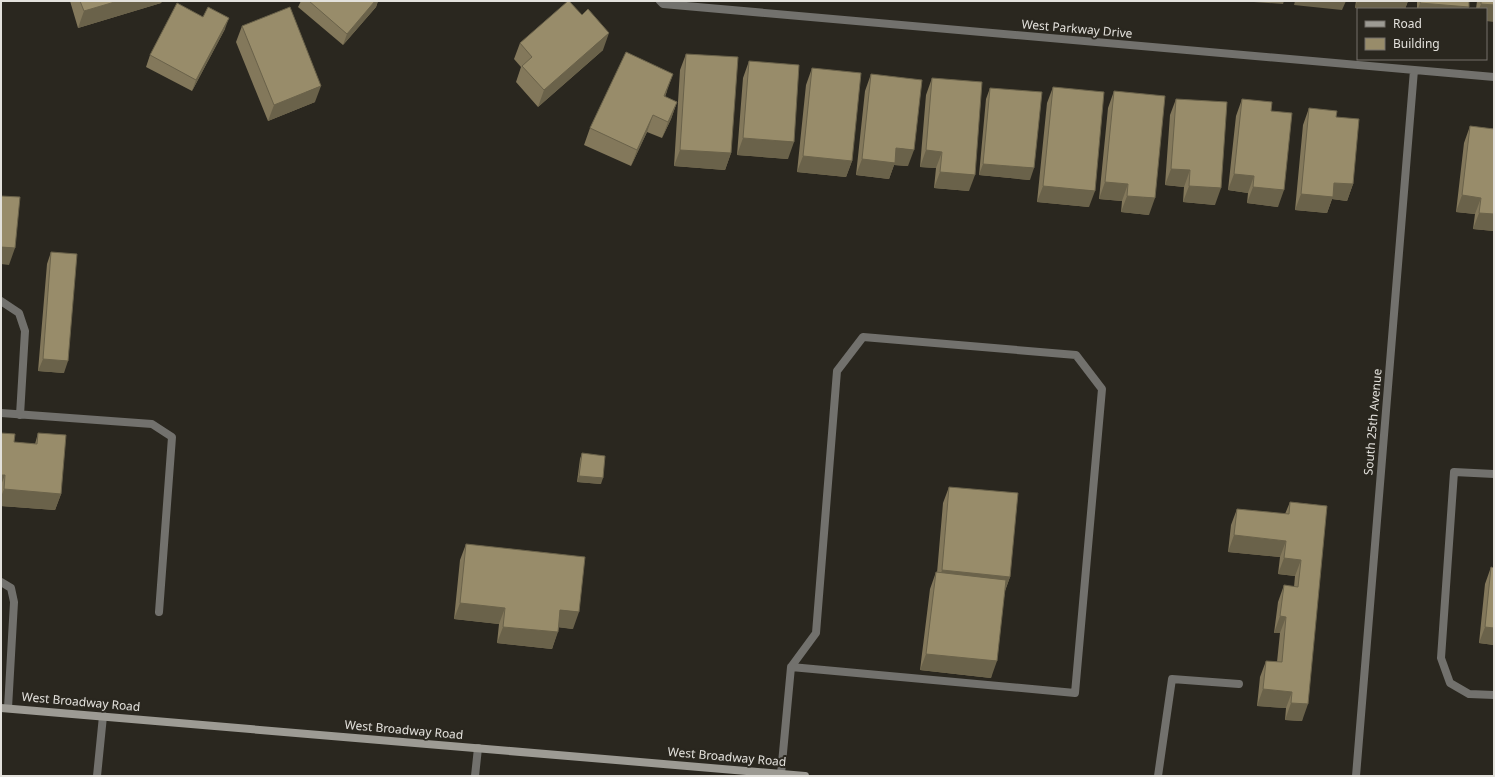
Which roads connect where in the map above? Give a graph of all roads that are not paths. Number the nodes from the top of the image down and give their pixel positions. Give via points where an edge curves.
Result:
1 (660, 1) edge
2 (1414, 70) junction
3 (1494, 77) edge
4 (1, 301) edge
5 (1, 413) edge
6 (20, 415) junction
7 (1494, 474) edge
8 (1, 582) edge
9 (160, 612) dead end
10 (791, 667) junction
11 (1239, 684) dead end
12 (1494, 696) edge
13 (4, 708) edge
14 (103, 716) junction
15 (478, 748) junction
16 (781, 774) junction
17 (97, 776) edge
18 (475, 776) edge
19 (805, 776) edge
20 (1158, 776) edge
21 (1356, 776) edge

1 - 2 street, West Parkway Drive via 663,4
2 - 3 street, West Parkway Drive
2 - 21 street, South 25th Avenue
4 - 6 street via 19,313 25,331
5 - 6 street
6 - 9 street via 152,424 172,437
7 - 12 street via 1454,472 1440,658 1450,683 1468,694
8 - 13 street via 11,588 14,602
10 - 10 street via 816,633 837,371 863,337 1076,355 1102,389 1075,693
10 - 16 street
11 - 20 street via 1172,679
13 - 14 main road, West Broadway Road
14 - 15 main road, West Broadway Road
14 - 17 street
15 - 16 main road, West Broadway Road
15 - 18 street
16 - 19 main road, West Broadway Road

